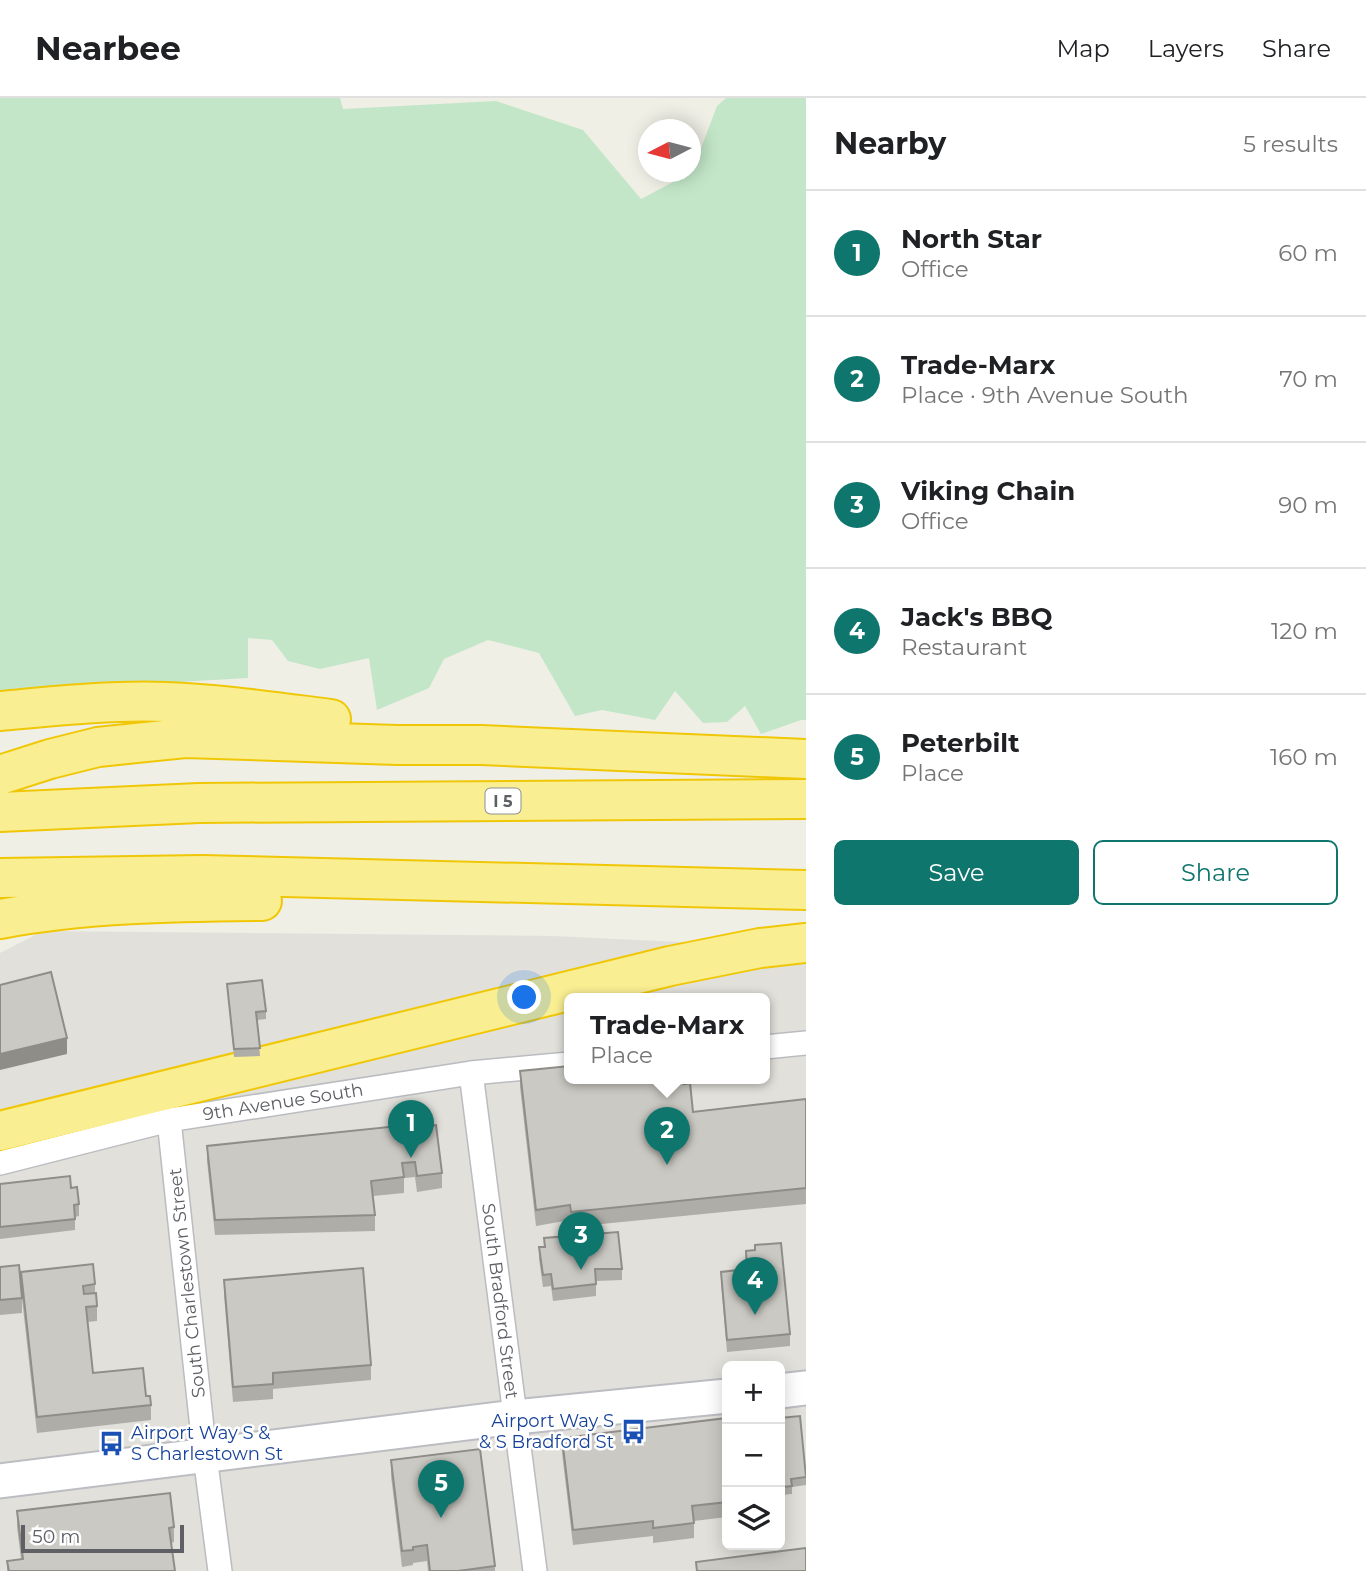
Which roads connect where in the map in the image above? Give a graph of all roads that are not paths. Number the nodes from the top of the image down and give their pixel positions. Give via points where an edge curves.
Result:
1 (0, 711) edge
2 (232, 723) junction
3 (806, 760) edge
4 (0, 775) edge
5 (806, 799) edge
6 (0, 812) edge
7 (0, 878) edge
8 (202, 888) junction
9 (806, 890) edge
10 (0, 919) edge
11 (806, 943) edge
12 (806, 1043) edge
13 (770, 1047) edge
14 (564, 1064) edge
15 (471, 1073) junction
16 (169, 1120) junction
17 (0, 1131) edge
18 (0, 1163) edge
19 (806, 1388) edge
20 (785, 1390) edge
21 (722, 1396) edge
22 (515, 1417) junction
23 (205, 1456) junction
24 (0, 1480) edge
25 (220, 1571) edge
26 (535, 1571) edge

1 - 2 highway via 144,702
2 - 3 highway via 409,745
2 - 4 highway via 164,739 98,747
5 - 6 highway, I 5 via 200,803
7 - 8 highway
8 - 9 highway via 411,901 463,880
8 - 10 highway
11 - 17 highway via 670,966
12 - 13 street
14 - 15 street, 9th Avenue South
15 - 16 street, 9th Avenue South
15 - 22 street, South Bradford Street
16 - 18 street, 9th Avenue South
16 - 23 street, South Charlestown Street
19 - 20 main road
21 - 22 main road
22 - 23 main road
22 - 26 street, South Bradford Street
23 - 24 main road
23 - 25 street, South Charlestown Street

